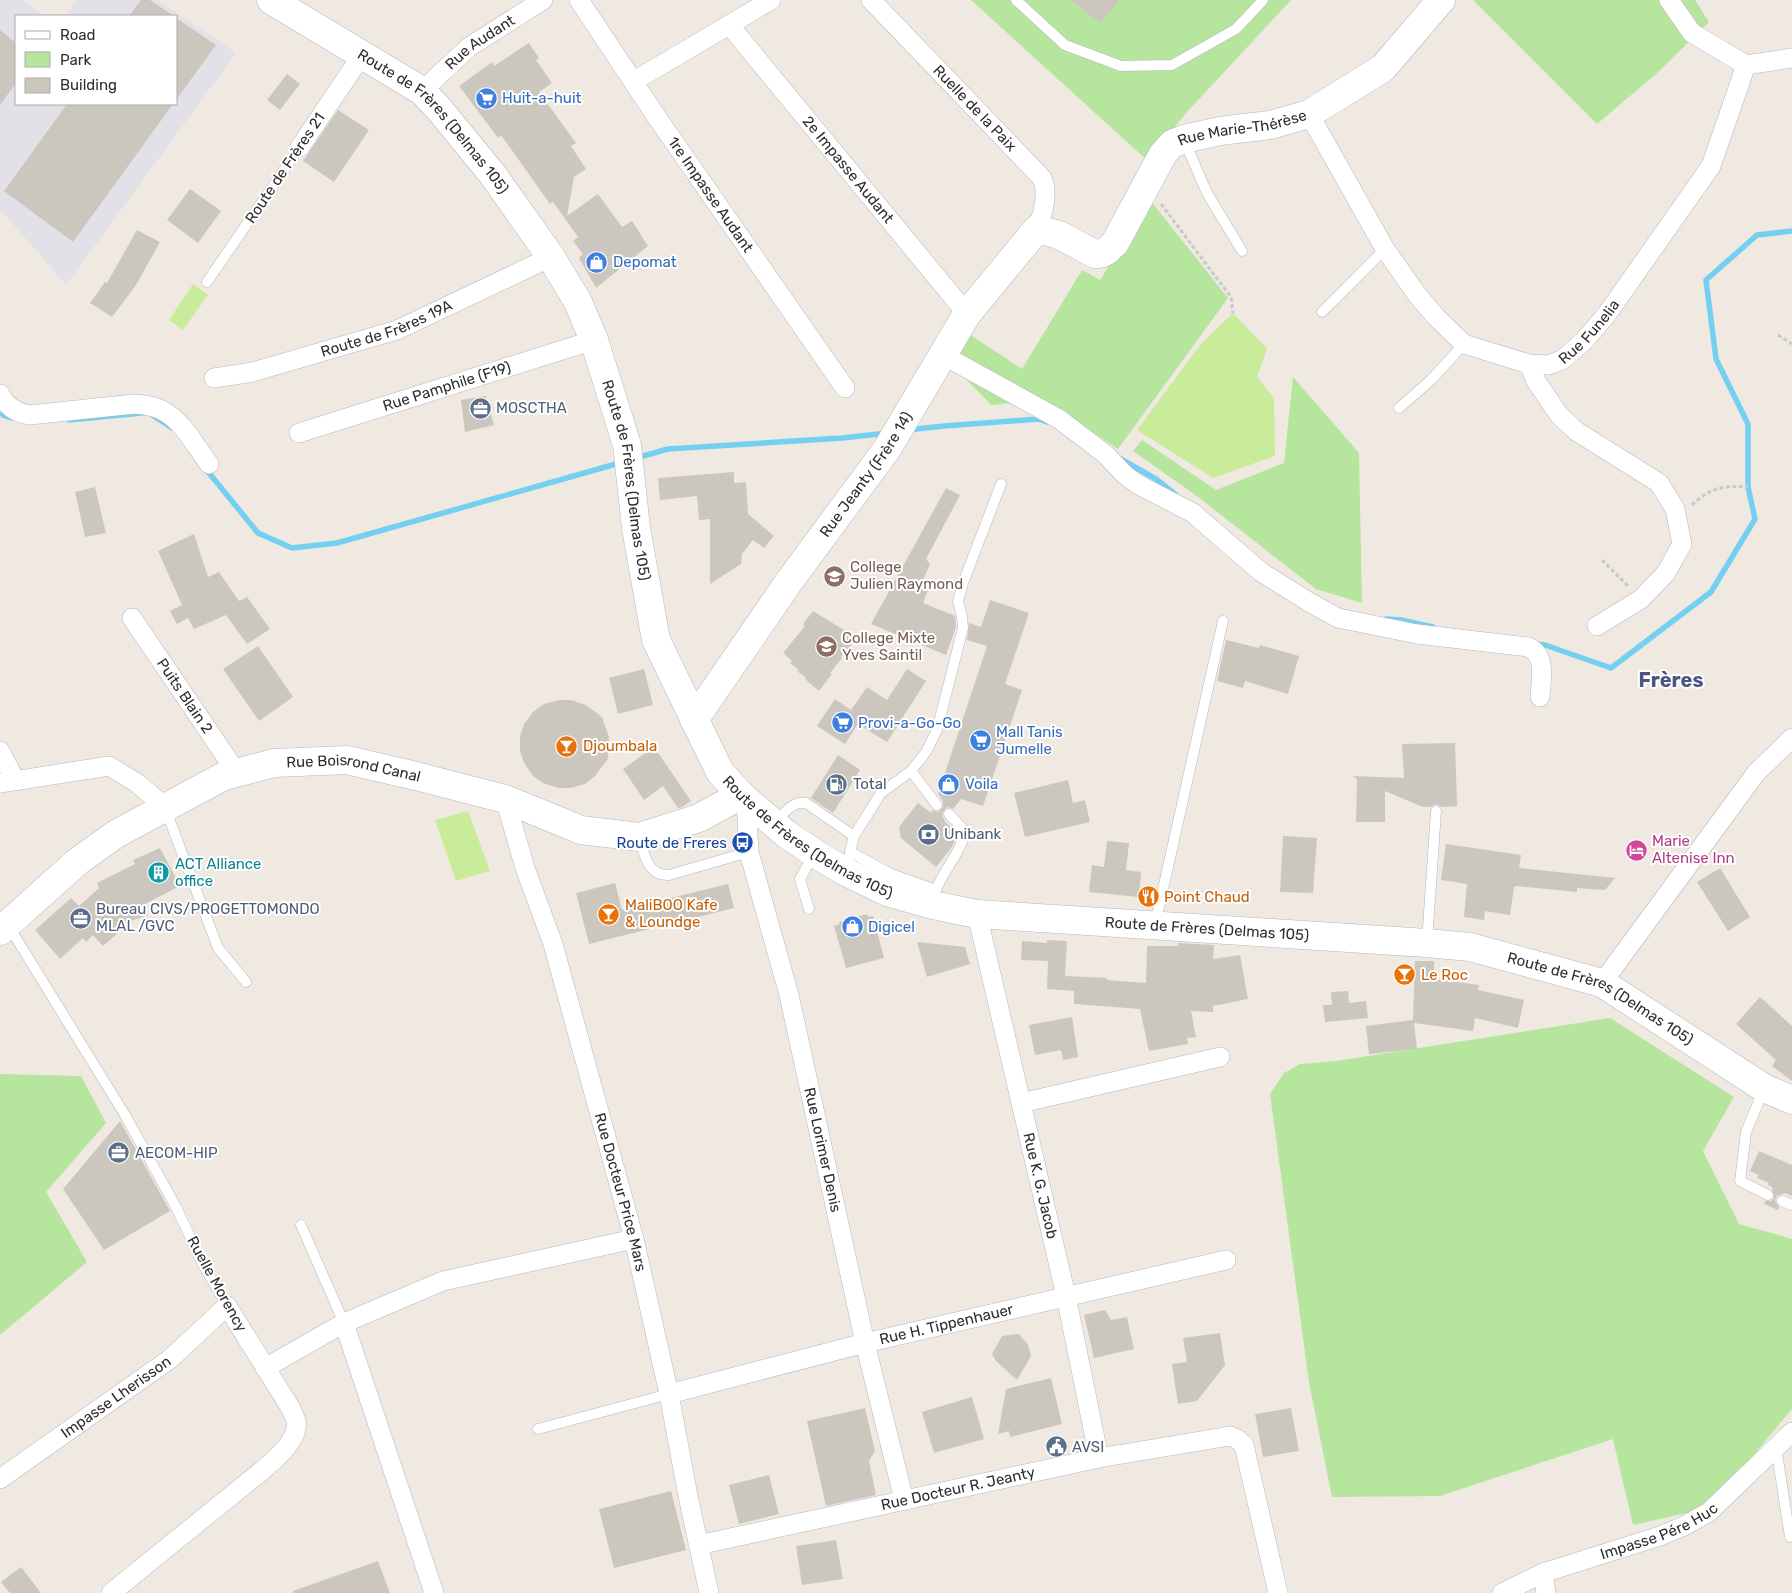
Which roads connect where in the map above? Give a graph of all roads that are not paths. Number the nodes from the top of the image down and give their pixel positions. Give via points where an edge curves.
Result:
1 (271, 0) edge
2 (543, 0) edge
3 (579, 0) edge
4 (771, 0) edge
5 (872, 0) edge
6 (1016, 0) edge
7 (1263, 0) edge
8 (1441, 0) edge
9 (1669, 0) edge
10 (730, 26) junction
11 (362, 55) junction
12 (1792, 58) edge
13 (1746, 65) junction
14 (634, 81) junction
15 (422, 92) junction
16 (1309, 114) junction
17 (1184, 139) junction
18 (300, 147) joint
19 (1037, 229) junction
20 (1385, 249) junction
21 (1242, 251) dead end
22 (551, 257) junction
23 (207, 282) dead end
24 (1322, 312) dead end
25 (967, 314) junction
26 (594, 340) junction
27 (1464, 344) junction
28 (943, 355) junction
29 (1529, 364) junction
30 (214, 378) dead end
31 (845, 388) dead end
32 (0, 394) edge
33 (1399, 408) dead end
34 (299, 432) dead end
35 (209, 464) dead end
36 (1001, 484) dead end
37 (132, 618) dead end
38 (1223, 621) dead end
39 (1596, 626) dead end
40 (1540, 696) dead end
41 (694, 720) junction
42 (1792, 738) edge
43 (0, 752) edge
44 (911, 771) junction
45 (237, 772) junction
46 (7, 782) edge
47 (743, 797) junction
48 (505, 799) junction
49 (937, 805) dead end
50 (165, 807) junction
51 (1436, 811) dead end
52 (949, 814) dead end
53 (774, 824) junction
54 (854, 836) junction
55 (640, 837) junction
56 (749, 852) junction
57 (814, 853) junction
58 (849, 862) junction
59 (934, 897) junction
60 (809, 909) dead end
61 (977, 914) junction
62 (1155, 926) junction
63 (4, 927) edge
64 (1427, 943) junction
65 (246, 982) dead end
66 (1602, 983) junction
67 (1220, 1057) dead end
68 (1764, 1088) junction
69 (1792, 1100) edge
70 (1022, 1103) junction
71 (1768, 1195) dead end
72 (301, 1225) dead end
73 (634, 1239) junction
74 (1226, 1260) dead end
75 (1066, 1296) junction
76 (227, 1306) junction
77 (344, 1323) junction
78 (865, 1343) junction
79 (265, 1368) junction
80 (669, 1394) junction
81 (538, 1429) dead end
82 (1792, 1432) edge
83 (1776, 1447) junction
84 (1099, 1458) junction
85 (0, 1479) edge
86 (904, 1500) junction
87 (1790, 1536) dead end
88 (698, 1545) junction
89 (1543, 1572) junction
90 (111, 1593) edge
91 (434, 1593) edge
92 (710, 1593) edge
93 (1278, 1593) edge
94 (1502, 1593) edge
95 (1546, 1593) edge

1 - 11 main road, Route de Frères (Delmas 105)
2 - 15 street, Rue Audant via 470,47
3 - 14 street, 1re Impasse Audant
4 - 10 street
5 - 19 street, Ruelle de la Paix via 1042,178 1046,193
6 - 7 lane via 1065,45 1121,66 1172,65 1236,29
8 - 16 main road, Rue Marie-Thérèse via 1383,68
9 - 13 street via 1692,33
10 - 14 street
10 - 25 street, 2e Impasse Audant
11 - 15 main road, Route de Frères (Delmas 105)
11 - 18 street, Route de Frères 21
12 - 13 street
13 - 29 street, Rue Funelia via 1711,166 1607,314 1562,360 1548,365
14 - 31 street, 1re Impasse Audant
15 - 22 main road, Route de Frères (Delmas 105) via 440,109 493,175
16 - 17 main road, Rue Marie-Thérèse via 1270,125
16 - 20 street, Rue Funelia
17 - 19 main road, Rue Marie-Thérèse via 1172,144 1163,154 1107,251 1094,254 1059,235
17 - 21 lane via 1207,192
18 - 23 lane, Route de Frères 21
19 - 25 main road, Rue Jeanty (Frère 14)
20 - 24 lane
20 - 27 street, Rue Funelia via 1431,311
22 - 26 main road, Route de Frères (Delmas 105) via 578,302
22 - 30 street, Route de Frères 19A via 397,330 254,372
25 - 28 main road, Rue Jeanty (Frère 14)
26 - 34 street, Rue Pamphile (F19)
26 - 41 main road, Route de Frères (Delmas 105) via 627,445 636,528 656,640
27 - 29 street, Rue Funelia
27 - 33 lane
28 - 40 street via 1059,419 1105,454 1125,475 1193,514 1261,572 1338,618 1417,634 1534,649 1540,657
28 - 41 main road, Rue Jeanty (Frère 14) via 888,449 788,583
29 - 39 street via 1536,381 1559,414 1576,431 1659,483 1678,520 1682,544 1666,573 1641,599
32 - 35 street via 19,414 30,415 134,404 152,406 176,420
36 - 44 lane via 960,592 962,628 937,730
37 - 45 street, Puits Blain 2
38 - 62 lane
41 - 47 main road, Route de Frères (Delmas 105) via 720,772
42 - 66 street via 1756,773
43 - 46 street
44 - 49 lane
44 - 54 lane via 881,793
45 - 48 main road, Rue Boisrond Canal via 274,763 347,760
45 - 50 main road, Rue Boisrond Canal
46 - 50 street via 109,766 137,783
47 - 53 main road, Route de Frères (Delmas 105)
47 - 55 main road, Rue Boisrond Canal via 699,818
47 - 56 street, Rue Lorimer Denis
48 - 55 main road, Rue Boisrond Canal via 581,830
48 - 73 street, Rue Docteur Price Mars via 525,868 553,944
50 - 63 main road, Rue Boisrond Canal via 116,834 77,862
50 - 65 lane via 218,948
51 - 64 lane
52 - 59 lane via 964,830 964,841 939,880
53 - 54 lane via 795,804 806,803
53 - 57 main road, Route de Frères (Delmas 105)
54 - 58 lane
55 - 56 lane via 652,870 661,876
56 - 78 street, Rue Lorimer Denis via 790,995
57 - 58 main road, Route de Frères (Delmas 105)
57 - 60 lane via 800,880
58 - 59 main road, Route de Frères (Delmas 105) via 886,892
59 - 61 main road, Route de Frères (Delmas 105)
61 - 62 main road, Route de Frères (Delmas 105)
61 - 70 street, Rue K. G. Jacob
62 - 64 main road, Route de Frères (Delmas 105)
63 - 76 lane, Ruelle Morency via 125,1115
64 - 66 main road, Route de Frères (Delmas 105) via 1470,948
66 - 68 main road, Route de Frères (Delmas 105)
67 - 70 street
68 - 69 main road, Route de Frères (Delmas 105)
68 - 71 lane via 1746,1132 1740,1181
70 - 75 street, Rue K. G. Jacob
72 - 77 lane
73 - 77 street via 443,1281
73 - 80 street, Rue Docteur Price Mars
74 - 75 street, Rue H. Tippenhauer
75 - 78 street, Rue H. Tippenhauer
75 - 84 street, Rue K. G. Jacob
76 - 79 street, Ruelle Morency
76 - 85 street, Impasse Lherisson via 170,1359
77 - 79 street
77 - 91 street
78 - 80 street, Rue H. Tippenhauer
78 - 86 street, Rue Lorimer Denis
79 - 90 street, Ruelle Morency via 297,1422 287,1448
80 - 81 lane
80 - 88 street, Rue Docteur Price Mars
82 - 83 street, Impasse Pére Huc
83 - 87 lane
83 - 89 street, Impasse Pére Huc via 1709,1512 1684,1526
84 - 86 street, Rue Docteur R. Jeanty
84 - 93 street, Rue Docteur R. Jeanty via 1230,1436 1237,1439 1244,1445
86 - 88 street, Rue Docteur R. Jeanty
88 - 92 street, Rue Docteur Price Mars
89 - 94 street, Impasse Pére Huc
89 - 95 street

